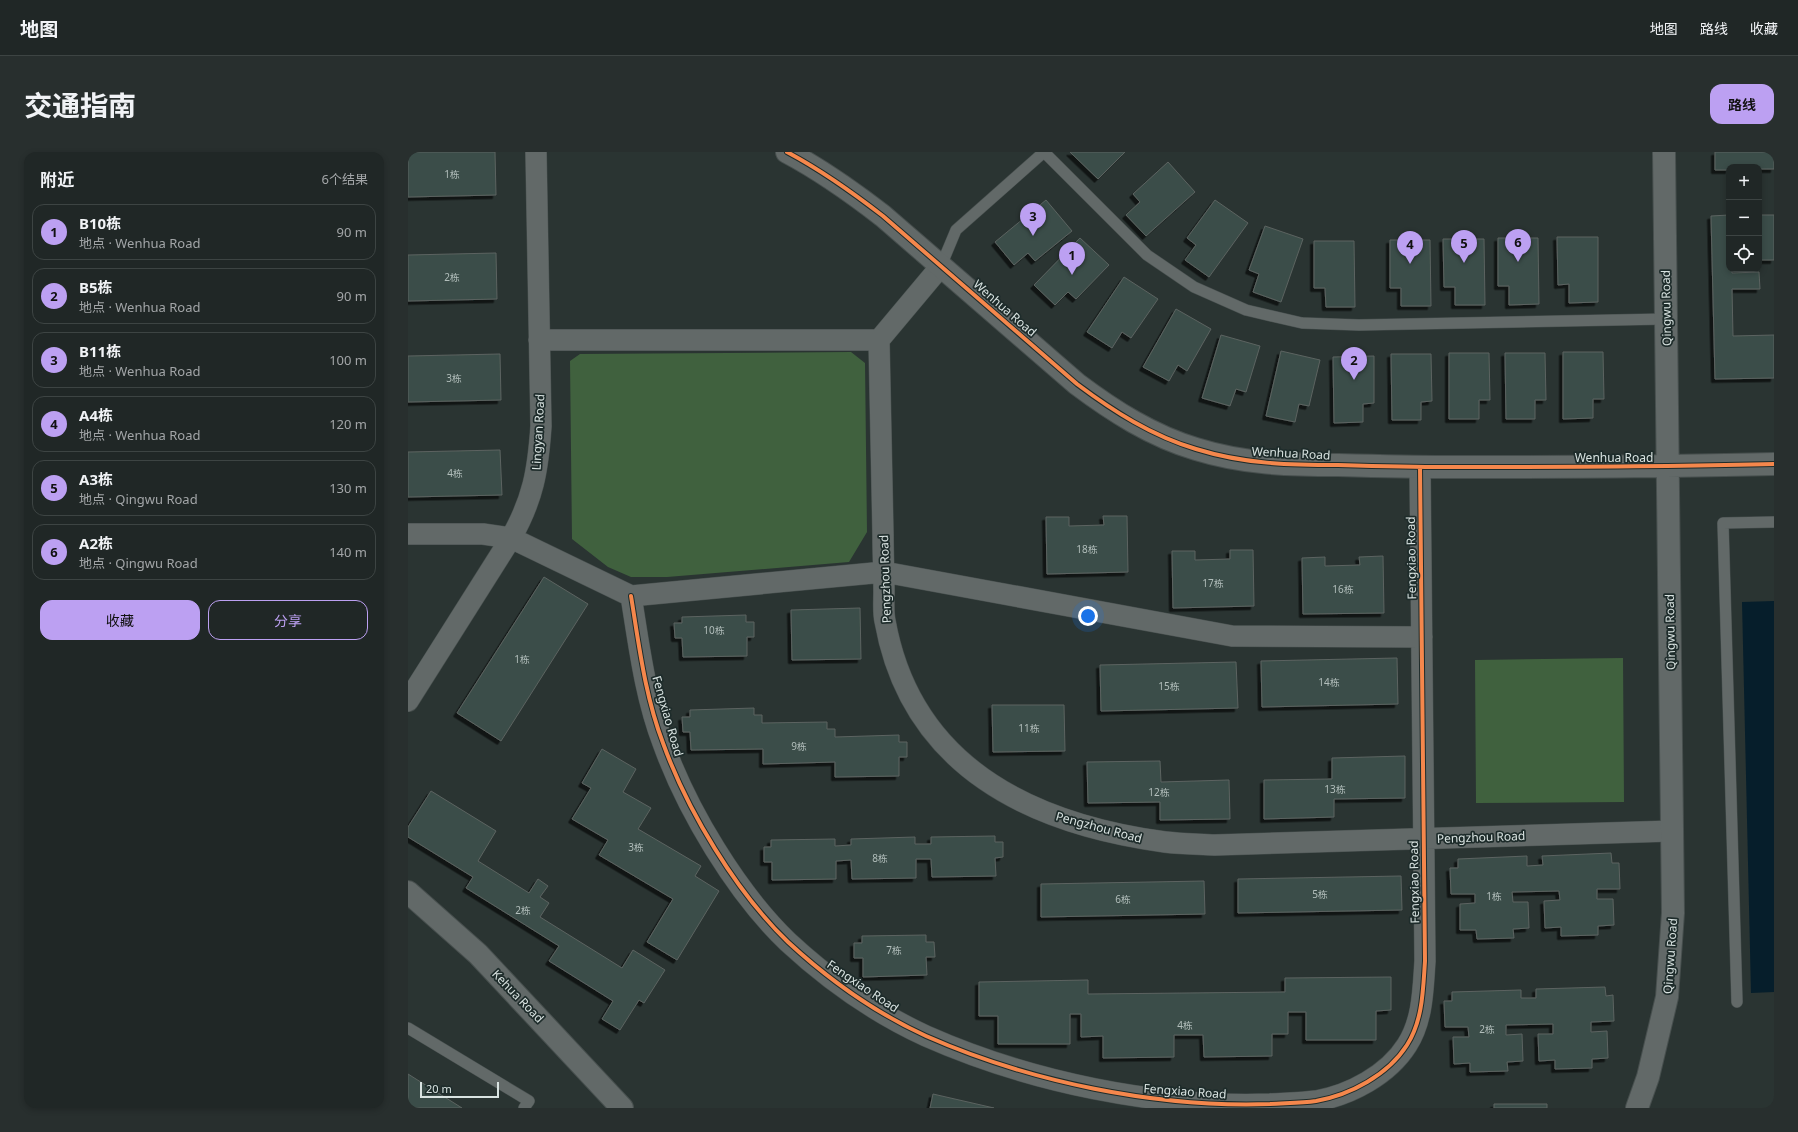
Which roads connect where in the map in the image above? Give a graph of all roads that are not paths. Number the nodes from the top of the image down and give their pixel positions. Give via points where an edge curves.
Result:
1 (536, 152) edge
2 (787, 152) edge
3 (1044, 152) edge
4 (1664, 152) edge
5 (941, 266) junction
6 (1666, 318) junction
7 (539, 340) junction
8 (879, 340) junction
9 (1774, 464) edge
10 (1668, 466) junction
11 (1420, 467) junction
12 (1774, 522) edge
13 (408, 534) edge
14 (511, 538) junction
15 (884, 572) junction
16 (631, 596) junction
17 (1422, 637) junction
18 (408, 701) edge
19 (1672, 831) junction
20 (1424, 839) junction
21 (408, 892) edge
22 (1737, 1002) dead end
23 (408, 1028) edge
24 (1191, 1106) edge
25 (524, 1108) edge
26 (622, 1108) edge
27 (1637, 1108) edge

1 - 7 street, Lingyan Road
2 - 5 street, Wenhua Road via 850,190
3 - 5 lane via 956,230
3 - 6 lane via 1147,255 1194,287 1246,310 1302,323 1358,326
4 - 6 street, Qingwu Road
5 - 8 street
5 - 11 street, Wenhua Road via 1077,384 1131,421 1164,437 1216,455 1272,464
6 - 10 street, Qingwu Road
7 - 8 street
7 - 14 street, Lingyan Road via 539,456 532,495
8 - 15 street, Pengzhou Road
9 - 10 street, Wenhua Road
10 - 11 street, Wenhua Road
10 - 19 street, Qingwu Road
11 - 17 street, Fengxiao Road
12 - 22 lane via 1723,523
13 - 14 street via 483,534
14 - 16 street
14 - 18 street, Lingyan Road
15 - 16 street
15 - 17 street via 1232,636
15 - 20 street, Pengzhou Road via 884,620 896,666 917,709 954,755 977,775 1027,805 1072,822 1119,835 1167,842 1216,845
16 - 24 street, Fengxiao Road via 651,702 662,742 680,786 722,860 787,941 813,964 868,1004 918,1031 964,1051 1081,1086
17 - 20 street, Fengxiao Road
19 - 20 street, Pengzhou Road
19 - 27 street, Qingwu Road via 1673,913 1667,997 1648,1078
20 - 24 street, Fengxiao Road via 1425,961 1422,999 1414,1031 1397,1058 1385,1069 1354,1088 1316,1101
21 - 26 street, Kehua Road via 483,960
23 - 25 lane via 529,1101

